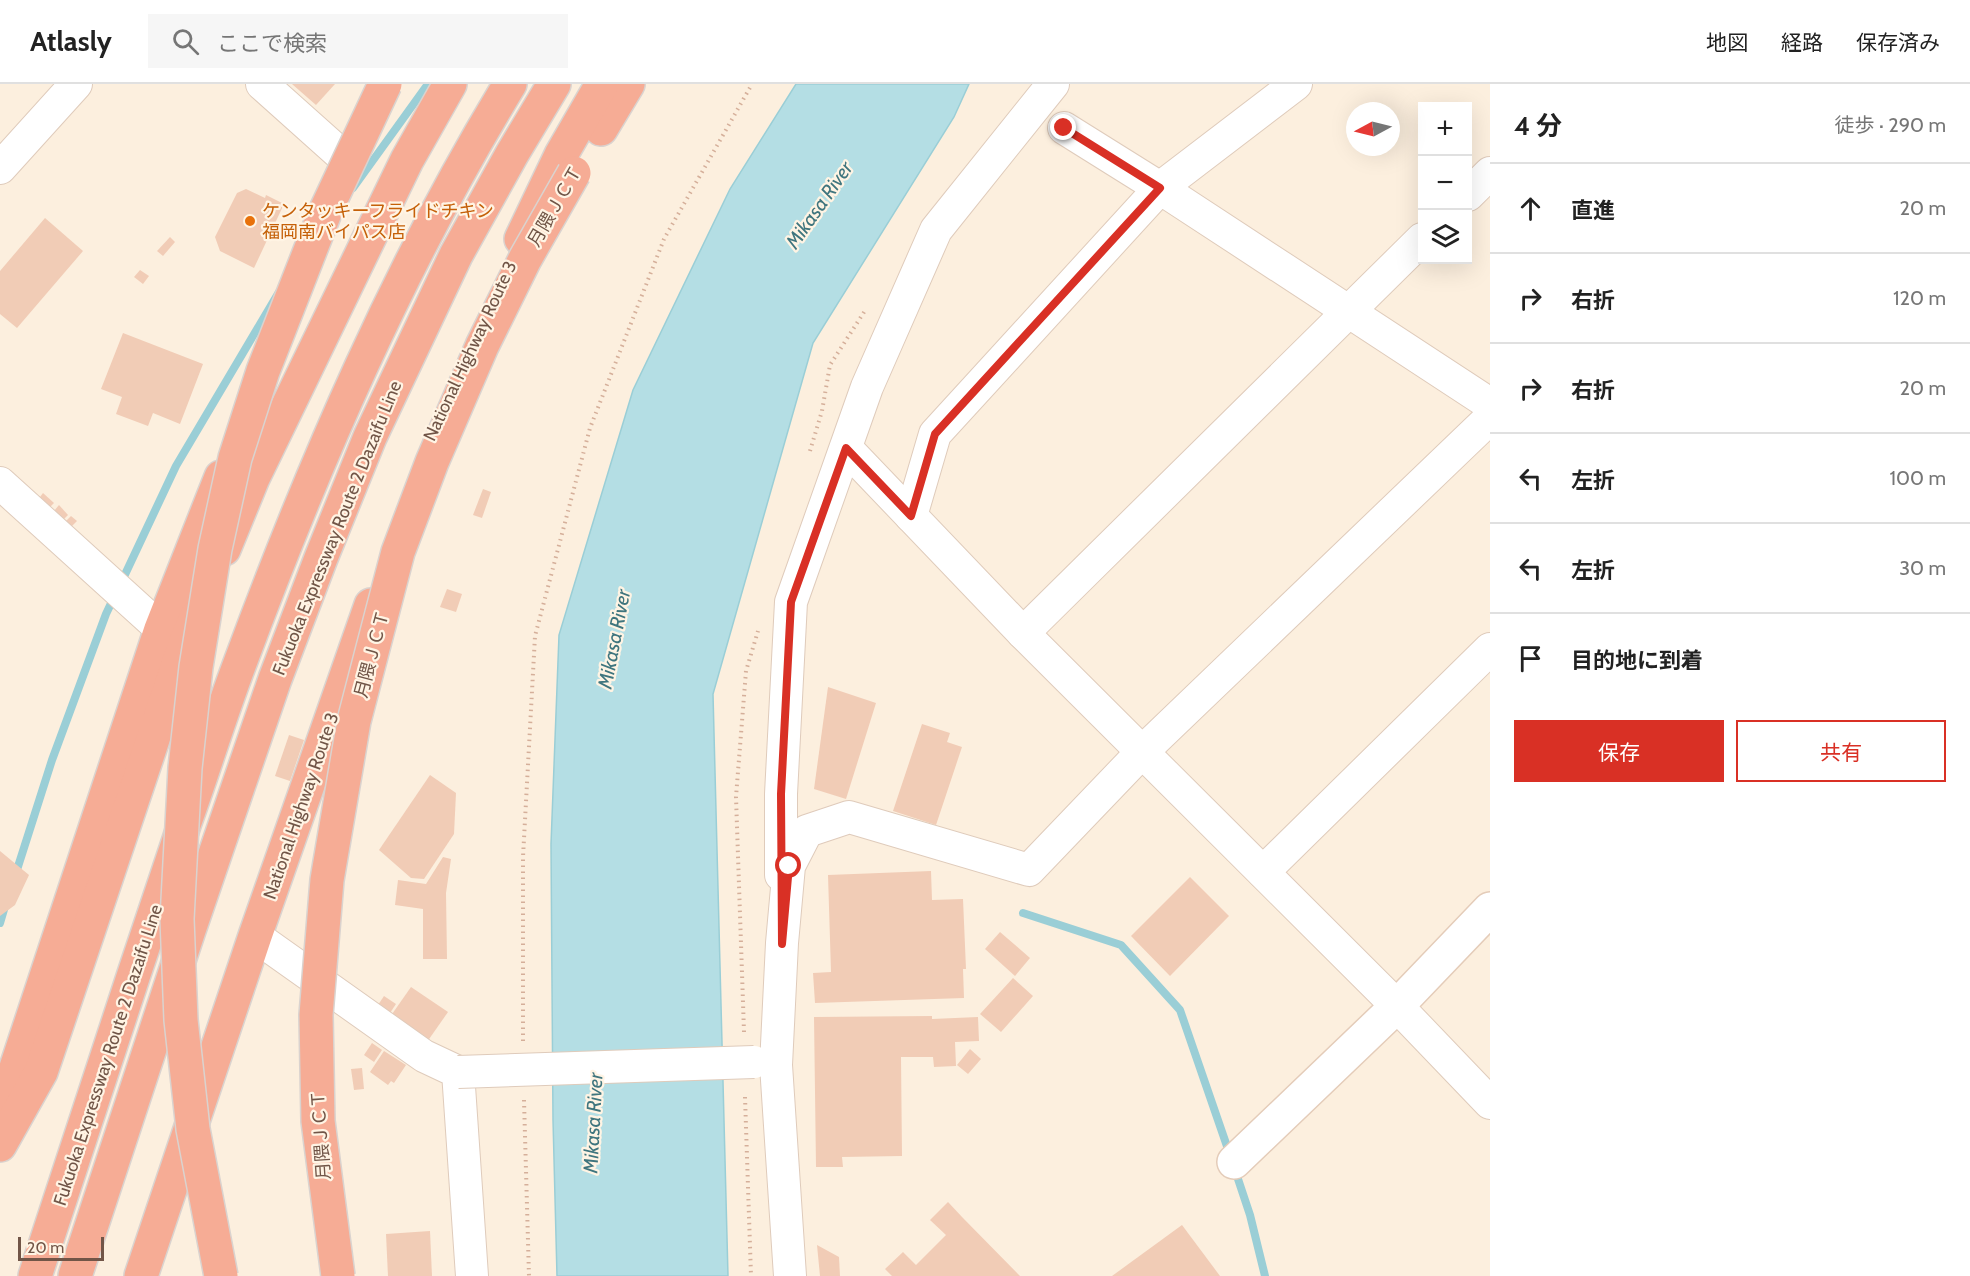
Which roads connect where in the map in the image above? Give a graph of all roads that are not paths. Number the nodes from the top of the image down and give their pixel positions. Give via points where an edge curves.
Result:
1 (76, 84) edge
2 (262, 84) edge
3 (385, 84) edge
4 (450, 84) edge
5 (510, 84) edge
6 (554, 84) edge
7 (602, 84) edge
8 (628, 84) edge
9 (1053, 84) edge
10 (1296, 84) edge
11 (1064, 128) dead end
12 (347, 160) junction
13 (0, 168) edge
14 (1490, 173) edge
15 (1160, 188) junction
16 (1472, 190) edge
17 (1418, 244) edge
18 (1349, 312) junction
19 (1490, 404) edge
20 (1490, 418) edge
21 (846, 448) junction
22 (0, 483) edge
23 (911, 516) junction
24 (1023, 633) junction
25 (173, 637) junction
26 (1490, 649) edge
27 (1143, 751) junction
28 (1263, 872) junction
29 (1490, 909) edge
30 (255, 936) junction
31 (782, 944) junction
32 (1397, 1006) junction
33 (8, 1060) edge
34 (765, 1064) junction
35 (459, 1072) junction
36 (1490, 1103) edge
37 (0, 1116) edge
38 (0, 1145) edge
39 (1234, 1162) dead end
40 (35, 1276) edge
41 (75, 1276) edge
42 (141, 1276) edge
43 (220, 1276) edge
44 (338, 1276) edge
45 (472, 1276) edge
46 (790, 1276) edge

1 - 13 street
2 - 12 street
3 - 12 highway
3 - 43 highway, Fukuoka Expressway Route 2 Dazaifu Line, bridge via 326,210 263,371 235,458 214,549 196,667 185,768 178,908 181,1020 193,1129
4 - 25 highway, bridge via 407,159
5 - 40 highway, Fukuoka Expressway Route 2 Dazaifu Line via 420,242 336,421 266,595 154,914
6 - 41 highway, Fukuoka Expressway Route 2 Dazaifu Line via 456,255 370,437 275,679
7 - 30 highway, National Highway Route 3 via 561,155 430,434
8 - 44 highway, 月隈ＪＣＴ, bridge via 525,259 436,451 398,552 354,721 327,879 316,1015 318,1121
9 - 21 street via 936,230 867,387
10 - 15 street
11 - 15 street
12 - 25 highway
14 - 16 street
15 - 18 street
15 - 23 street via 935,434
17 - 18 street
18 - 19 street
18 - 24 street
20 - 27 street
21 - 23 street
21 - 31 street via 791,602 781,794
22 - 25 street
23 - 24 street
24 - 27 street
25 - 33 highway
25 - 38 highway via 41,1072
26 - 28 street
27 - 28 street
27 - 31 street via 1029,870 849,817 807,831 789,866
28 - 32 street
29 - 32 street
30 - 35 street via 424,1056
30 - 42 highway, National Highway Route 3
31 - 34 street
32 - 36 street
32 - 39 street
33 - 37 highway
34 - 35 street, bridge
34 - 46 street
35 - 45 street

